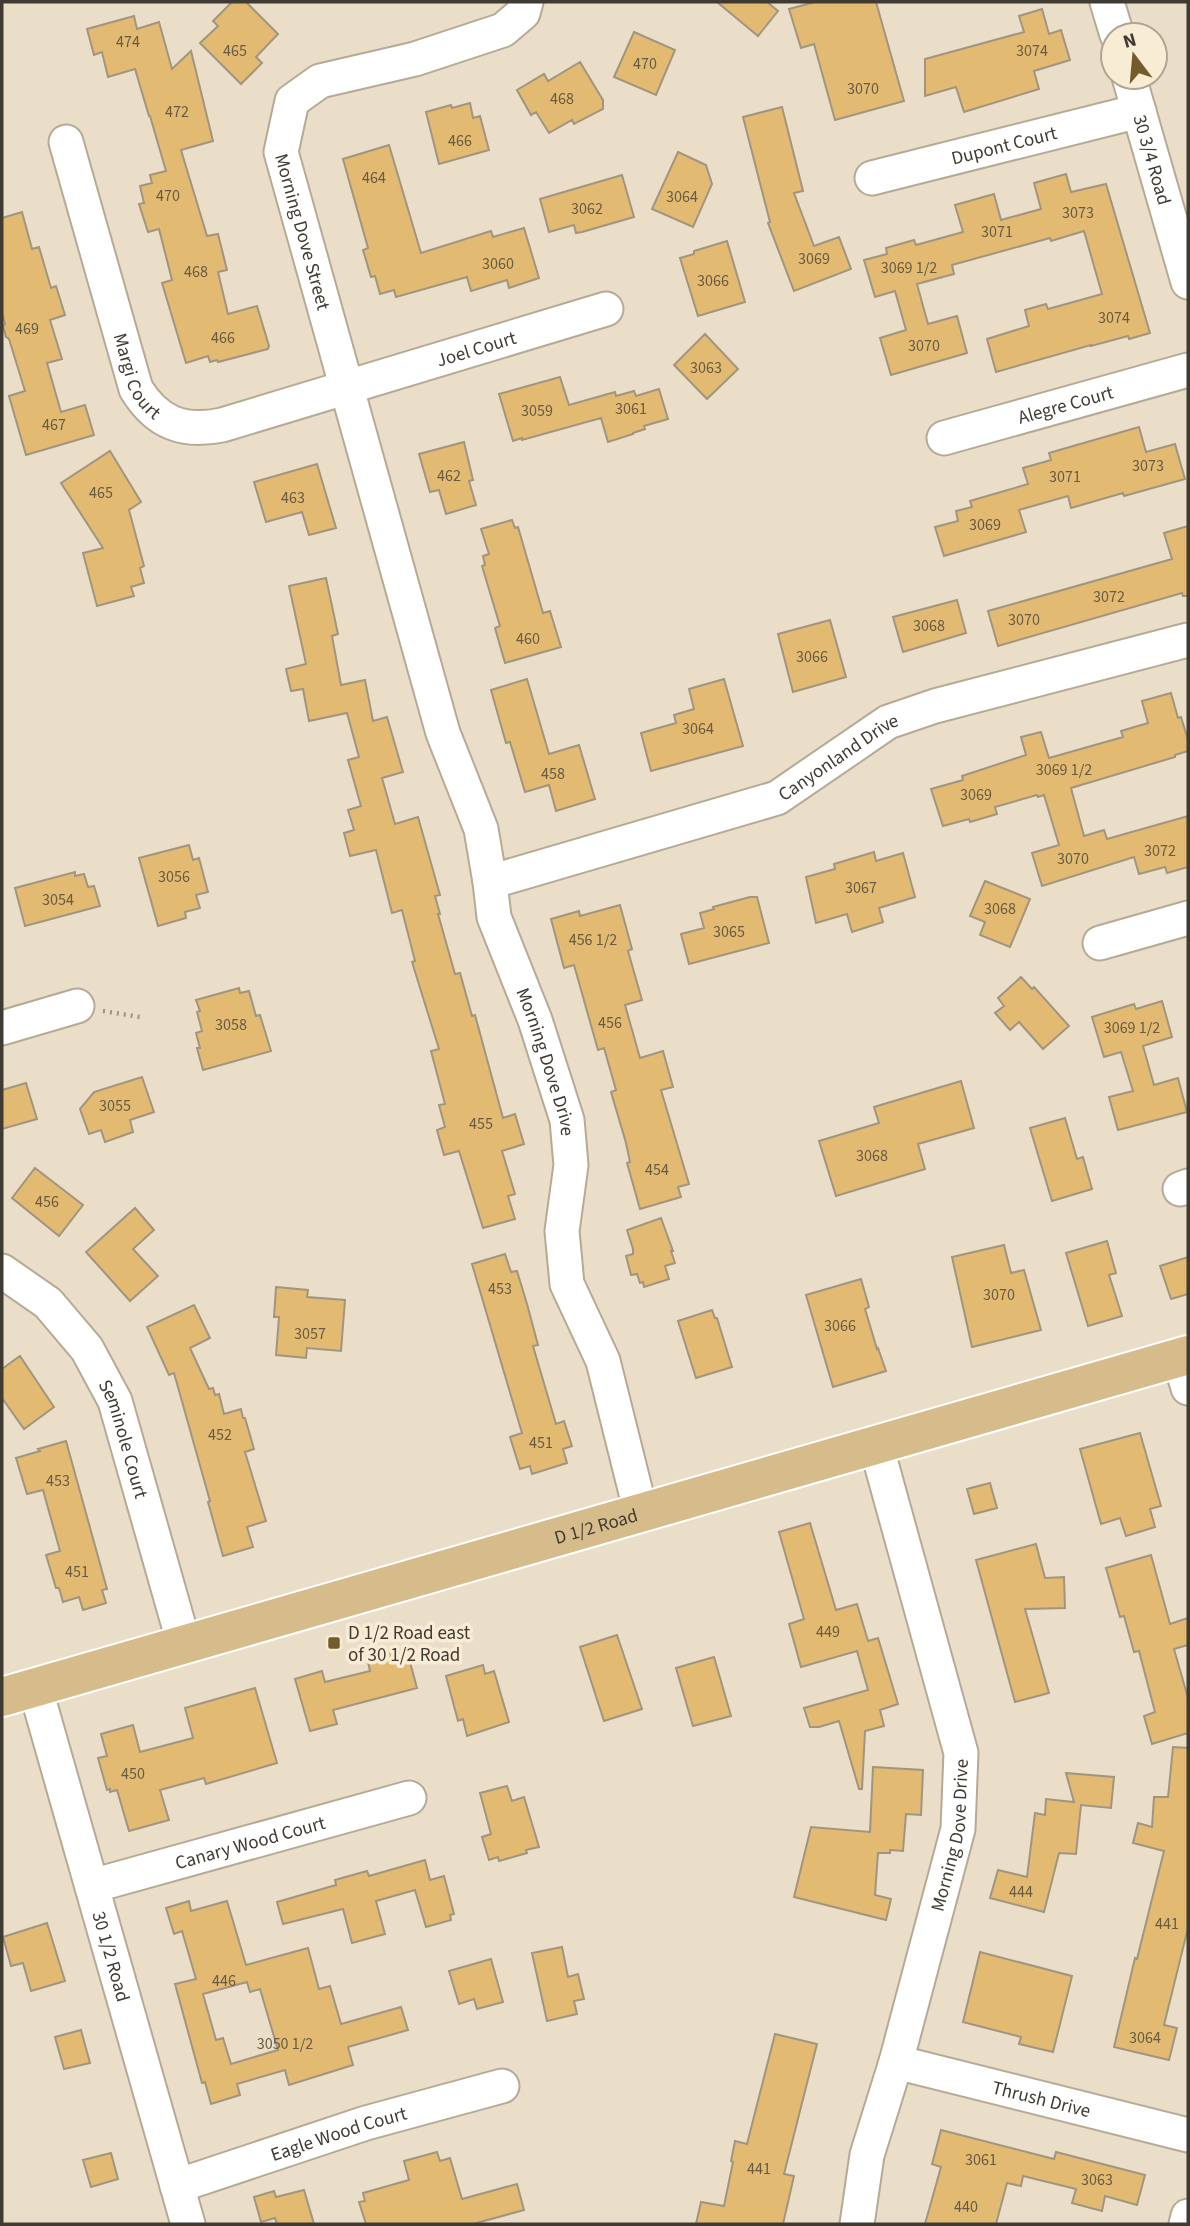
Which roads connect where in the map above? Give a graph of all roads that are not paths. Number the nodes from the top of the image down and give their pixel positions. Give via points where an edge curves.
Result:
1 (526, 2) edge
2 (1107, 2) edge
3 (1113, 21) edge
4 (1133, 91) edge
5 (1139, 111) junction
6 (66, 142) dead end
7 (872, 178) dead end
8 (1188, 282) edge
9 (606, 309) dead end
10 (1188, 370) edge
11 (347, 387) junction
12 (944, 438) dead end
13 (411, 615) joint
14 (1188, 640) edge
15 (490, 882) junction
16 (1188, 918) edge
17 (1100, 943) dead end
18 (77, 1006) dead end
19 (2, 1028) edge
20 (2, 1270) edge
21 (1185, 1367) edge
22 (876, 1445) junction
23 (641, 1513) junction
24 (184, 1644) junction
25 (18, 1692) edge
26 (410, 1798) dead end
27 (92, 1886) junction
28 (896, 2062) junction
29 (502, 2087) dead end
30 (1188, 2135) edge
31 (177, 2186) junction
32 (1188, 2216) edge
33 (188, 2224) edge
34 (857, 2224) edge
35 (1186, 2224) edge

1 - 11 street, Morning Dove Street via 523,13 503,30 415,59 320,80 292,101 281,152
2 - 3 street
4 - 5 street, 30 3/4 Road
5 - 7 street, Dupont Court
5 - 8 street, 30 3/4 Road
6 - 11 street, Margi Court via 136,389 153,411 176,425 204,429
9 - 11 street, Joel Court
10 - 12 street, Alegre Court
11 - 13 street, Morning Dove Street
13 - 15 street, Morning Dove Drive via 443,733 481,829
14 - 15 street, Canyonland Drive via 888,722 777,798
15 - 23 street, Morning Dove Drive via 494,917 535,1020 567,1120 571,1165 562,1231 567,1284 603,1361
16 - 17 street
18 - 19 street
20 - 24 street, Seminole Court via 48,1303 87,1349 115,1401
21 - 22 main road, D 1/2 Road
22 - 23 main road, D 1/2 Road
22 - 28 street, Morning Dove Drive via 961,1753 958,1829
23 - 24 main road, D 1/2 Road
24 - 25 main road, D 1/2 Road
25 - 27 street, 30 1/2 Road
26 - 27 street, Canary Wood Court
27 - 31 street, 30 1/2 Road
28 - 30 street, Thrush Drive
28 - 34 street, Morning Dove Drive via 867,2155
29 - 31 street, Eagle Wood Court via 366,2123
31 - 33 street, 30 1/2 Road
32 - 35 street

